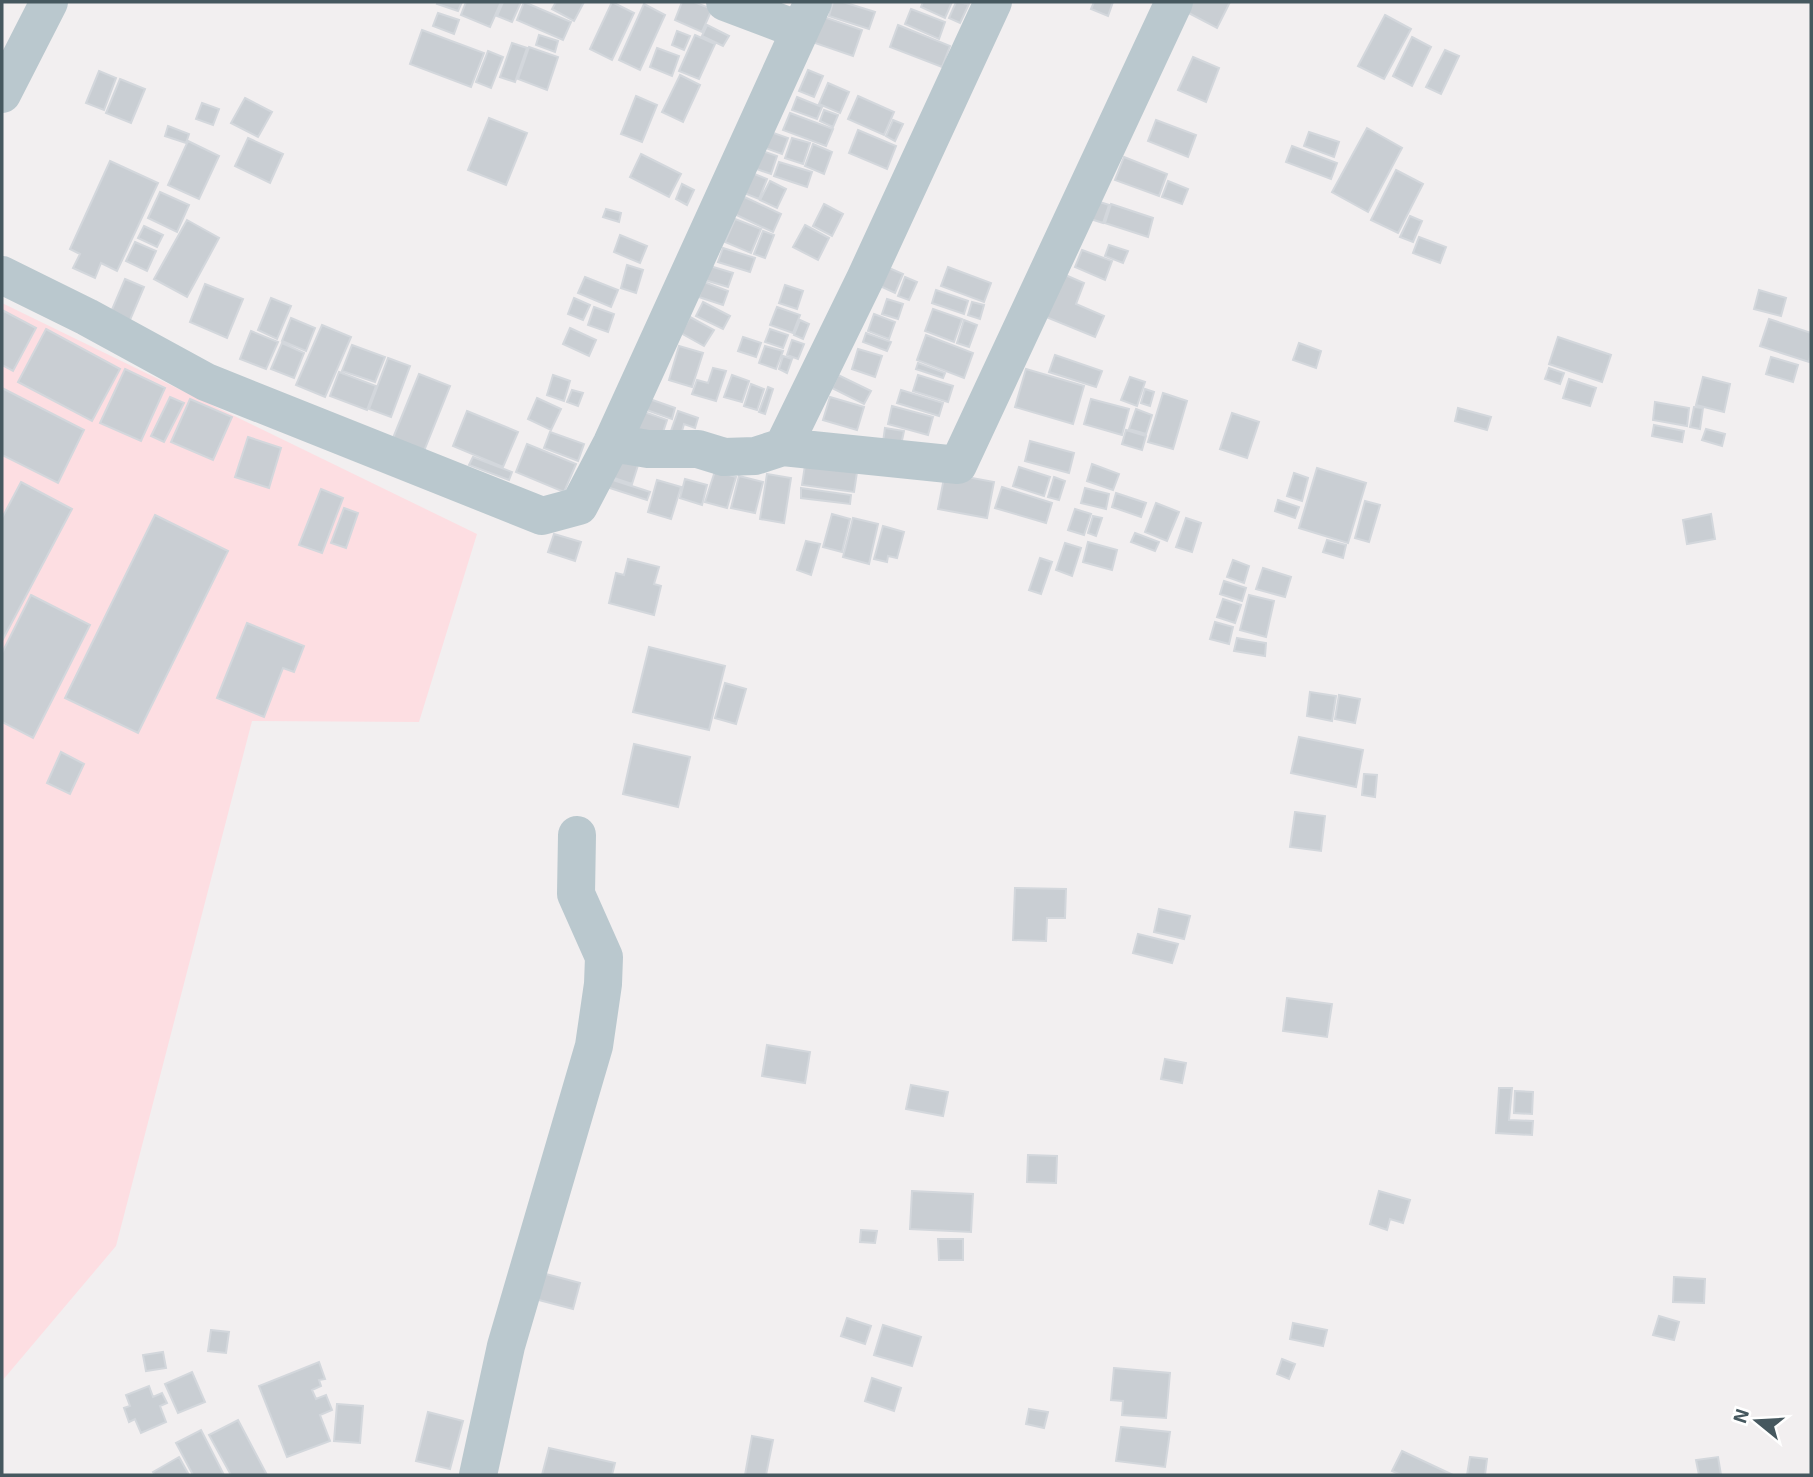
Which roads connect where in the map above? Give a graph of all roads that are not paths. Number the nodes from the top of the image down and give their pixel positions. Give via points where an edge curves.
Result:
1 (49, 2) edge
2 (725, 2) edge
3 (993, 2) edge
4 (1174, 2) edge
5 (806, 16) edge
6 (2, 94) edge
7 (2, 275) edge
8 (612, 443) junction
9 (783, 447) junction
10 (577, 835) dead end
11 (478, 1475) edge

1 - 6 street
2 - 5 street
3 - 9 street
4 - 9 street via 958,465
5 - 8 street
7 - 8 street via 205,382 542,516 579,506
8 - 9 street via 698,449 724,457 755,456
10 - 11 street via 576,894 604,957 604,985 594,1046 506,1346

